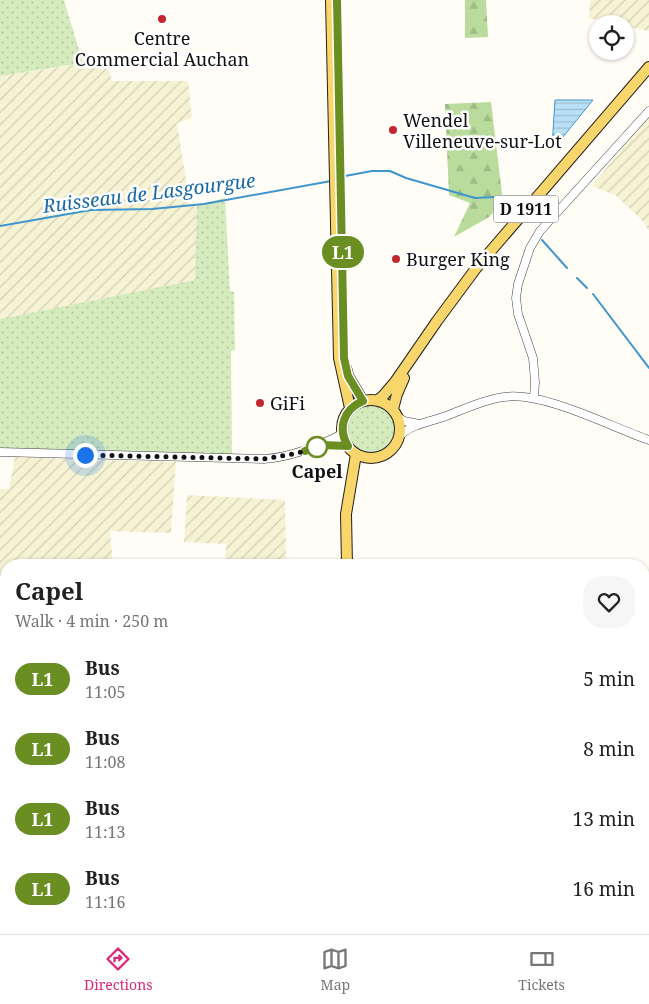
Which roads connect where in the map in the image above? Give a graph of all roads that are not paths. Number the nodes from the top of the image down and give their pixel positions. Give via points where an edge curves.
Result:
1 (331, 0) edge
2 (337, 0) edge
3 (649, 67) edge
4 (649, 111) edge
5 (412, 359) junction
6 (534, 398) junction
7 (378, 400) junction
8 (363, 401) junction
9 (350, 408) junction
10 (395, 413) junction
11 (419, 424) junction
12 (342, 434) junction
13 (399, 437) junction
14 (649, 440) edge
15 (322, 445) junction
16 (348, 446) junction
17 (0, 452) edge
18 (356, 454) junction
19 (368, 458) junction
20 (351, 484) junction
21 (347, 559) edge

1 - 9 main road via 339,358
2 - 8 main road via 344,358 348,376
3 - 5 main road, D 1911 via 477,267
4 - 6 street via 540,231 530,248 516,298 533,358
5 - 7 main road, D 1911
5 - 10 main road, D 1911 via 396,394
6 - 11 street via 503,397
6 - 14 street
7 - 8 main road
7 - 10 main road
8 - 9 main road
9 - 12 main road via 342,425
10 - 11 street via 404,421
10 - 13 main road via 400,427
11 - 13 street via 405,430
12 - 15 street
12 - 16 main road
13 - 19 main road via 387,453
15 - 16 street
15 - 17 street via 264,459
16 - 18 main road
18 - 19 main road
18 - 20 main road
19 - 20 main road
20 - 21 main road via 346,514

